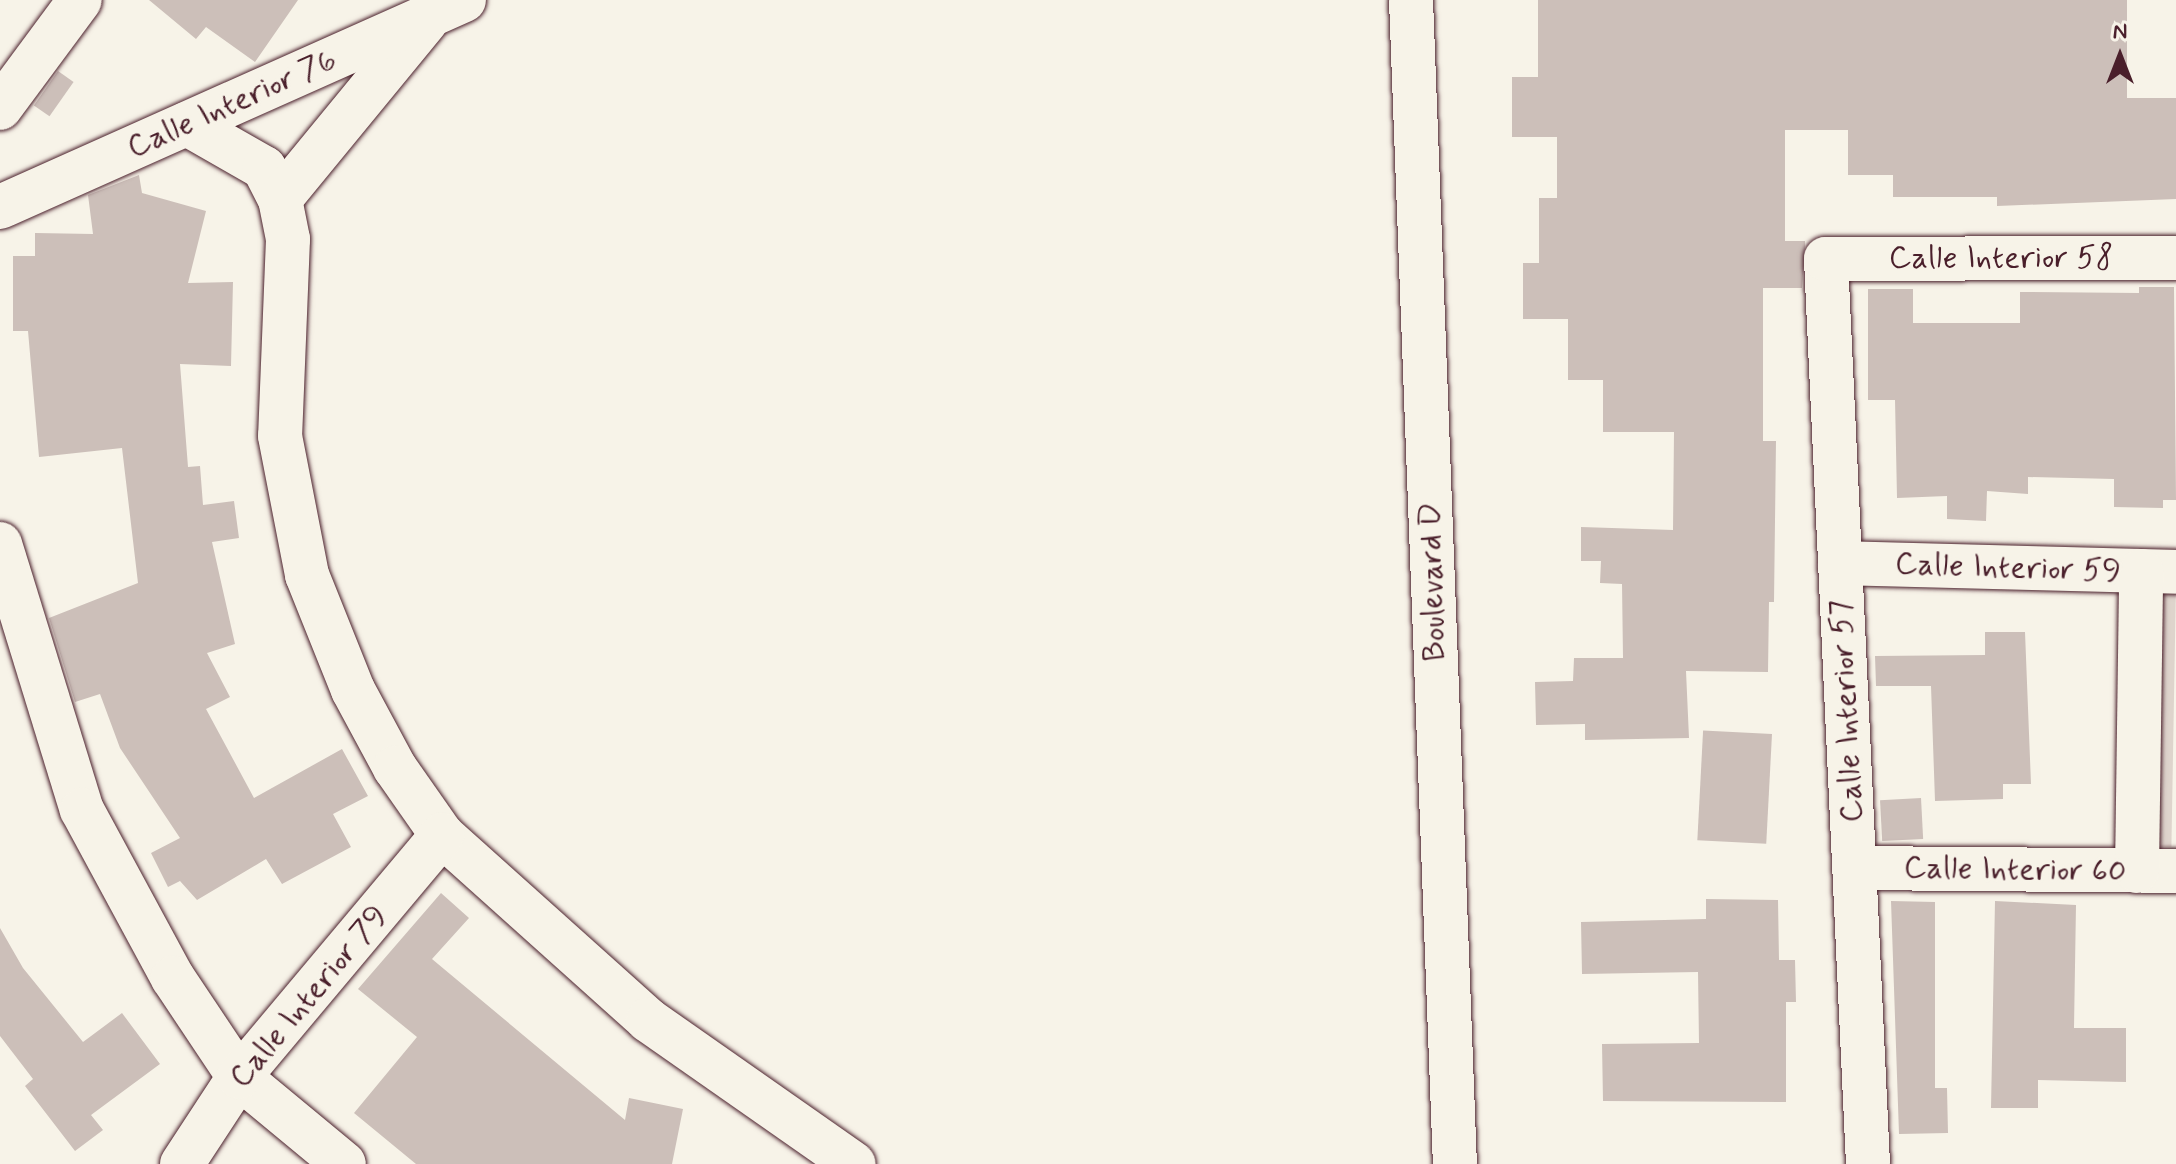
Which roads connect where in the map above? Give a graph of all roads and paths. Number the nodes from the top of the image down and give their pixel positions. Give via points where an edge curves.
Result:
1 (80, 0) edge
2 (1411, 0) edge
3 (447, 7) edge
4 (0, 108) edge
5 (187, 124) junction
6 (280, 199) junction
7 (0, 207) edge
8 (2176, 258) edge
9 (1826, 259) joint
10 (0, 544) edge
11 (1840, 563) junction
12 (2158, 572) edge
13 (442, 835) junction
14 (1854, 868) junction
15 (2156, 871) edge
16 (239, 1077) junction
17 (846, 1162) edge
18 (182, 1164) edge
19 (344, 1164) edge
20 (1455, 1164) edge
21 (1868, 1164) edge

1 - 4 street
2 - 20 street, Boulevard D
3 - 5 street, Calle Interior 76
3 - 6 street
5 - 6 street via 264,168
5 - 7 street, Calle Interior 76
6 - 13 street via 288,239 280,436 307,575 353,690 395,768
8 - 9 street, Calle Interior 58
9 - 11 street, Calle Interior 57
10 - 16 street via 82,810 173,978
11 - 12 street, Calle Interior 59
11 - 14 street, Calle Interior 57
12 - 15 street
13 - 16 street, Calle Interior 79
13 - 17 street via 648,1020
14 - 15 street, Calle Interior 60
14 - 21 street, Calle Interior 57
16 - 18 street, Calle Interior 79
16 - 19 street

